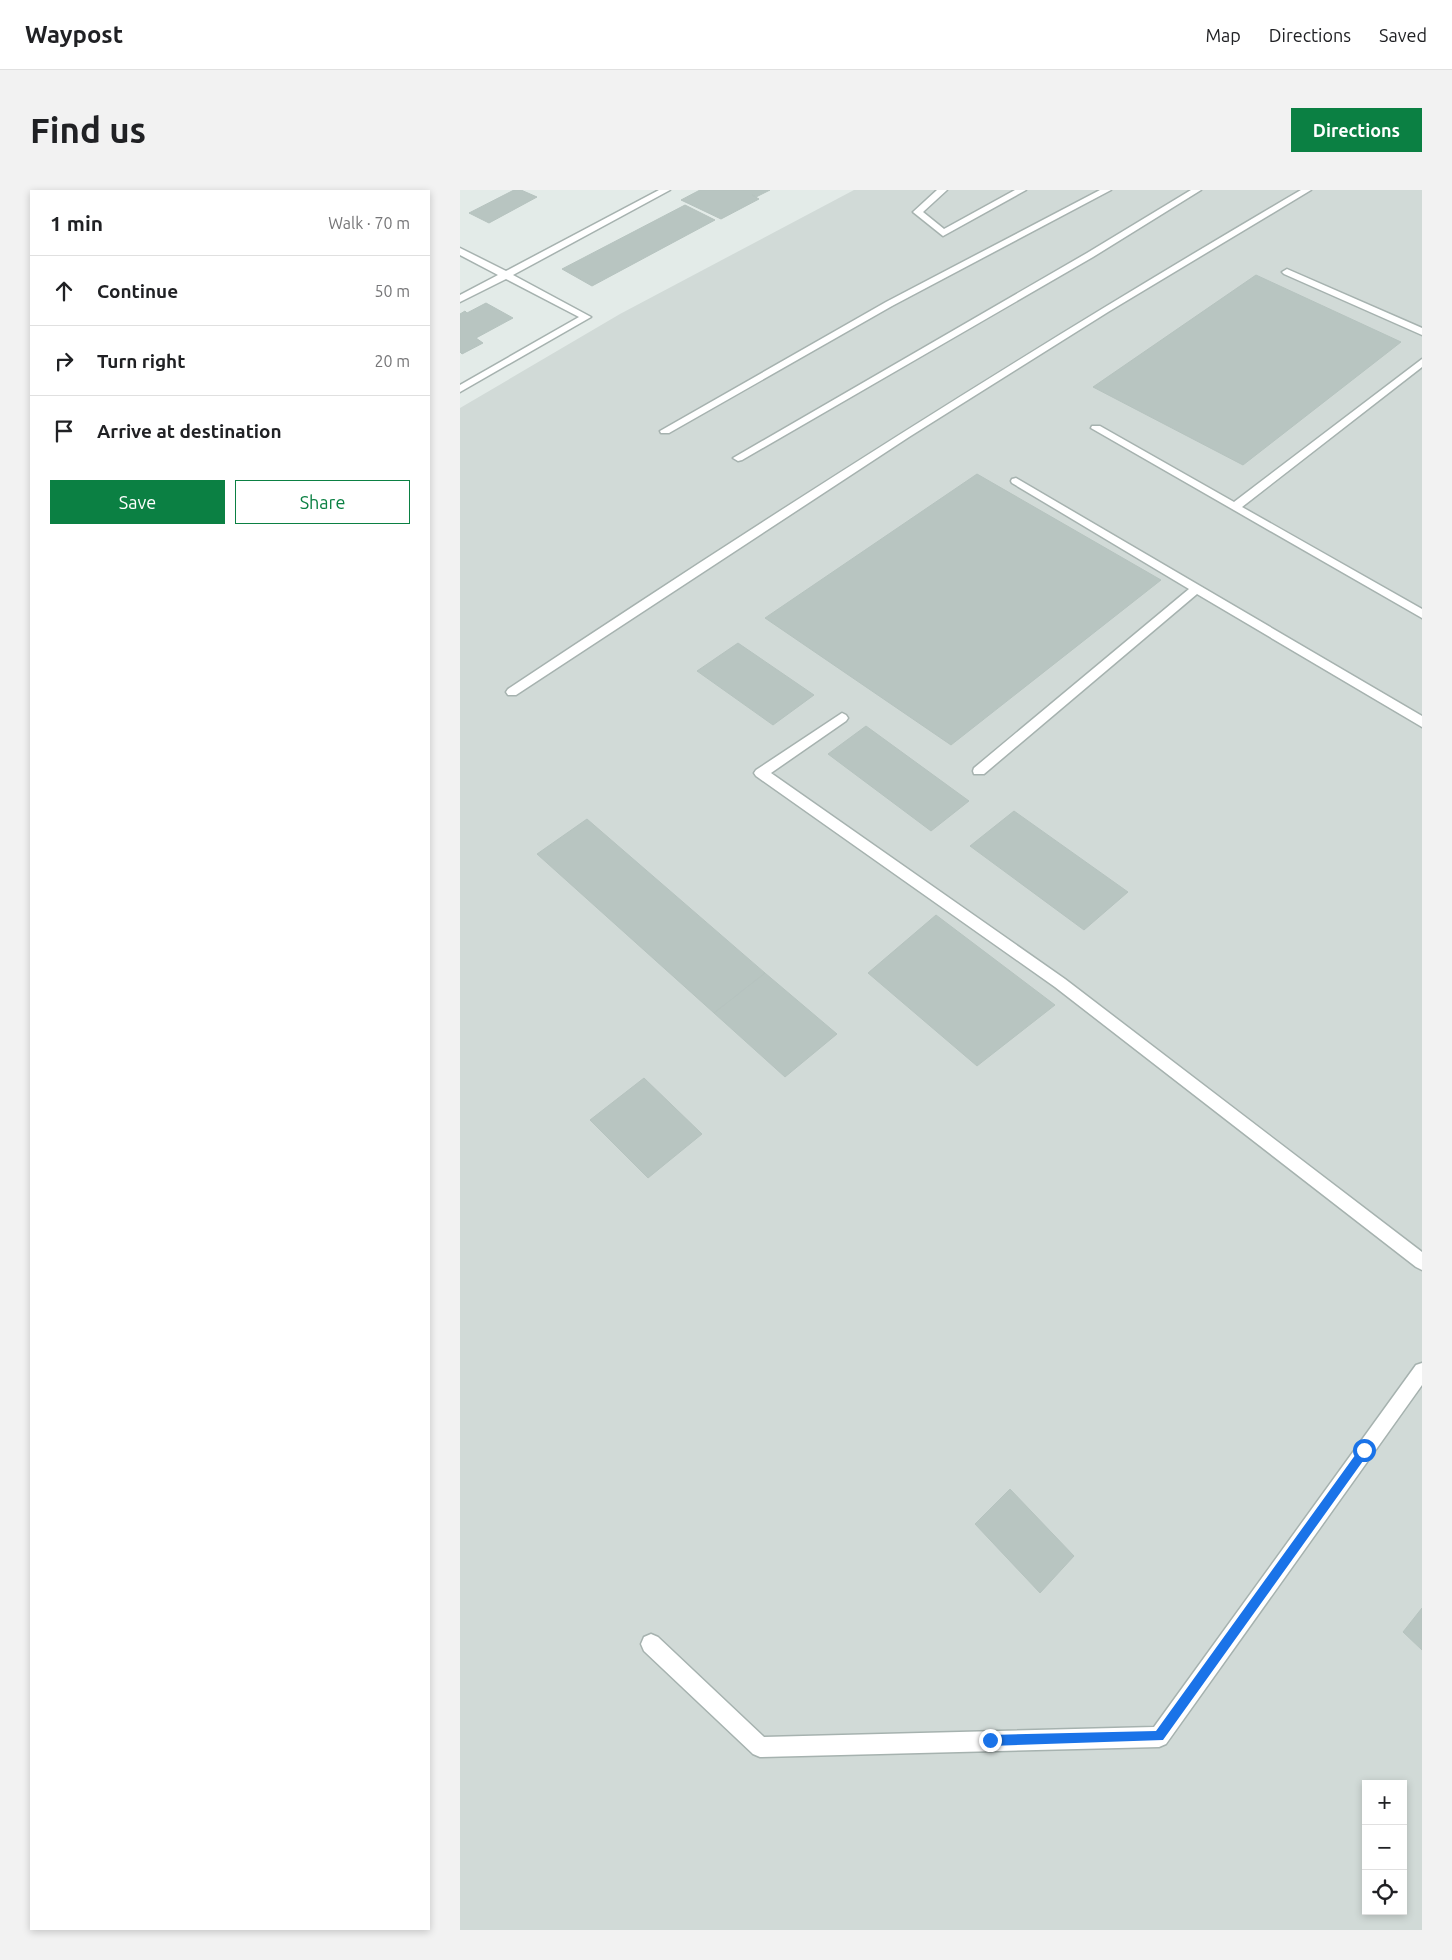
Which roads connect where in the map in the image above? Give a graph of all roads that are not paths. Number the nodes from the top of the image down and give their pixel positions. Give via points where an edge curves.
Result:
1 (666, 190) edge
2 (943, 190) edge
3 (1022, 190) edge
4 (1107, 190) edge
5 (1197, 190) edge
6 (1307, 190) edge
7 (460, 251) edge
8 (1287, 272) dead end
9 (505, 274) junction
10 (460, 299) edge
11 (1422, 332) edge
12 (1422, 362) edge
13 (460, 389) edge
14 (1096, 428) dead end
15 (665, 431) dead end
16 (738, 458) dead end
17 (1016, 481) dead end
18 (1235, 507) junction
19 (1197, 588) junction
20 (1422, 614) edge
21 (512, 692) dead end
22 (842, 718) dead end
23 (1422, 722) edge
24 (979, 771) dead end
25 (1422, 1262) edge
26 (1422, 1371) edge
27 (651, 1644) dead end

1 - 9 lane
2 - 3 lane via 918,212 943,233
4 - 15 lane via 889,304
5 - 16 lane
6 - 21 lane via 1010,369 782,513
7 - 9 lane
8 - 11 lane
9 - 10 lane
9 - 13 lane via 586,317
12 - 18 lane
14 - 18 lane
17 - 19 lane
18 - 20 lane
19 - 23 lane
19 - 24 lane
22 - 25 lane via 761,773 1060,983
26 - 27 lane via 1159,1737 760,1747

